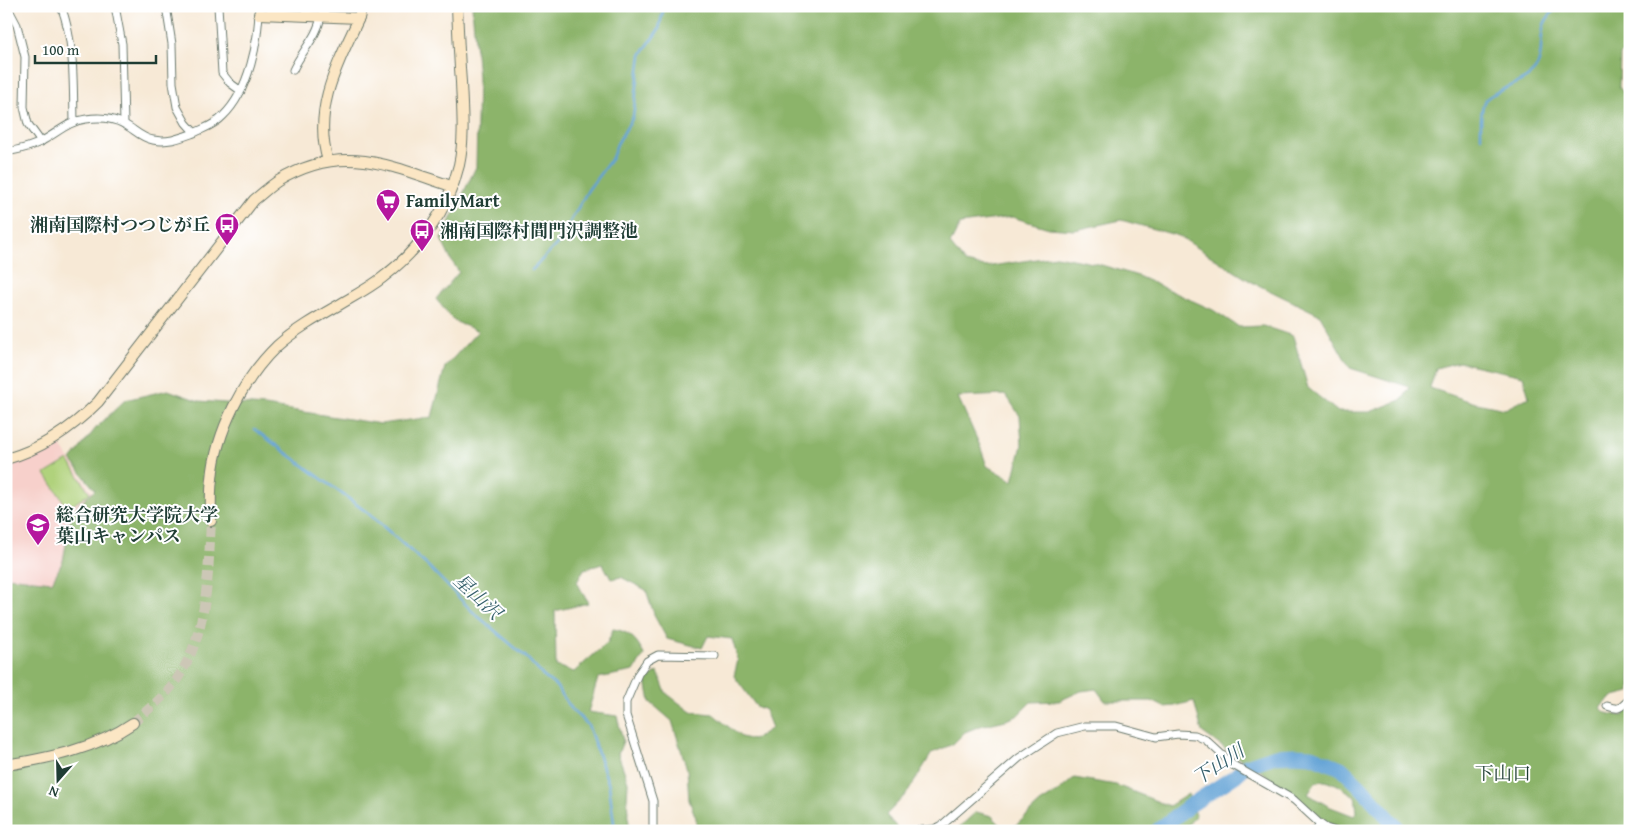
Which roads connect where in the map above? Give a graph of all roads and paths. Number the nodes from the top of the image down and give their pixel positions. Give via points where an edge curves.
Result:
1 (7, 6) edge
2 (61, 6) edge
3 (115, 6) edge
4 (166, 6) edge
5 (218, 6) edge
6 (362, 6) edge
7 (457, 6) edge
8 (259, 10) edge
9 (321, 16) junction
10 (359, 18) junction
11 (293, 70) dead end
12 (241, 91) junction
13 (74, 122) junction
14 (124, 124) junction
15 (194, 132) junction
16 (41, 142) junction
17 (6, 152) edge
18 (328, 161) junction
19 (451, 186) junction
20 (6, 459) edge
21 (211, 521) tunnel mouth
22 (715, 656) dead end
23 (1630, 700) edge
24 (1607, 706) dead end
25 (133, 722) tunnel mouth
26 (6, 765) edge
27 (1320, 824) junction
28 (653, 831) edge
29 (912, 831) edge
30 (1315, 831) edge
31 (1336, 831) edge

1 - 16 street via 17,25 25,57 24,108 28,124
2 - 13 street via 68,25 73,67
3 - 14 street via 122,44
4 - 15 street via 177,107
5 - 12 street via 222,73
6 - 10 street
7 - 19 street via 462,110 459,164
8 - 9 street
8 - 12 street via 253,57
9 - 10 street
9 - 11 street via 320,27
10 - 18 street via 328,90 322,117
12 - 15 street via 223,116 209,127
13 - 14 street via 98,118
13 - 16 street
14 - 15 street via 144,138 154,140 167,141
16 - 17 street
18 - 19 street via 369,160
18 - 20 street via 301,169 278,181 254,200 98,402 53,439
19 - 21 street via 441,211 404,260 380,279 300,328 278,346 248,382 232,410 218,446 212,478
22 - 28 street via 658,655 647,661 638,674 626,702 626,715 653,801
23 - 24 street via 1621,708
25 - 26 street via 93,744 52,757
27 - 29 street via 1294,800 1233,765 1206,740 1195,735 1156,737 1116,726 1085,726 1056,733 1019,758 941,826
27 - 30 street
27 - 31 street

